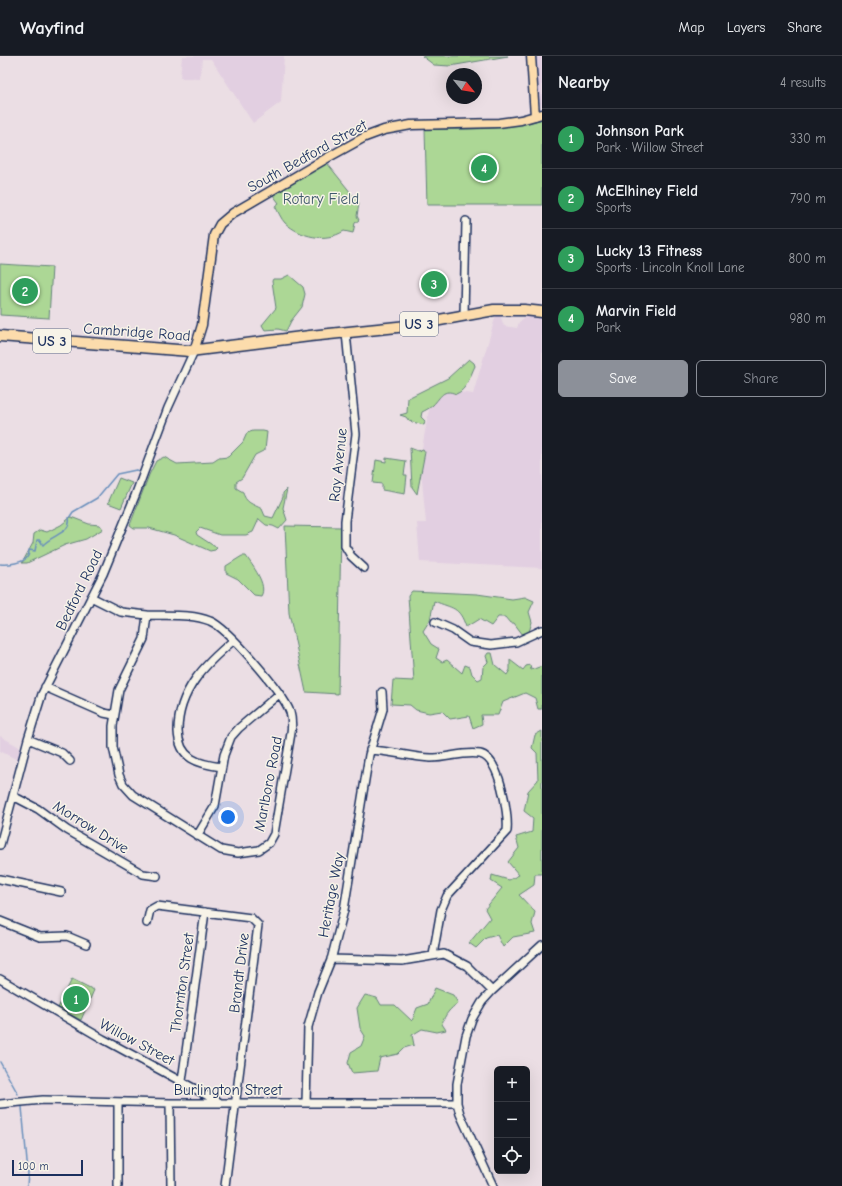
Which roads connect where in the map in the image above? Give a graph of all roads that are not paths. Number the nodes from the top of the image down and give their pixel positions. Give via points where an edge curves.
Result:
1 (532, 56) edge
2 (538, 115) edge
3 (466, 221) dead end
4 (542, 312) edge
5 (464, 316) junction
6 (346, 333) junction
7 (0, 336) edge
8 (194, 351) junction
9 (364, 568) dead end
10 (91, 597) junction
11 (147, 615) junction
12 (435, 622) dead end
13 (542, 630) edge
14 (234, 640) junction
15 (45, 687) junction
16 (382, 692) dead end
17 (279, 694) junction
18 (114, 715) junction
19 (28, 739) junction
20 (370, 750) junction
21 (70, 761) dead end
22 (222, 767) junction
23 (13, 796) junction
24 (197, 836) junction
25 (0, 845) edge
26 (157, 876) dead end
27 (0, 879) edge
28 (61, 892) dead end
29 (205, 912) junction
30 (0, 920) edge
31 (147, 923) dead end
32 (86, 944) dead end
33 (542, 944) edge
34 (433, 955) junction
35 (331, 959) junction
36 (0, 979) edge
37 (492, 991) junction
38 (182, 1081) junction
39 (118, 1102) junction
40 (170, 1103) junction
41 (220, 1103) junction
42 (235, 1103) junction
43 (306, 1103) junction
44 (457, 1103) junction
45 (0, 1104) edge
46 (118, 1186) edge
47 (171, 1186) edge
48 (225, 1186) edge
49 (493, 1186) edge

1 - 2 main road
2 - 8 main road, South Bedford Street via 500,123 411,125 384,130 320,162 233,213 220,224 214,235 202,325
3 - 5 street
4 - 5 highway, US 3 via 502,309
5 - 6 highway, US 3
6 - 8 highway, Cambridge Road / US 3
6 - 9 street, Ray Avenue via 356,434 345,521 345,546
7 - 8 highway, Cambridge Road / US 3
8 - 10 street, Bedford Road
10 - 11 street, Marlboro Road via 121,612
10 - 15 street, Bedford Road
11 - 14 street, Marlboro Road via 209,620
11 - 18 street, Marlboro Road via 144,639 119,690
12 - 13 street via 470,642 491,645 516,642
14 - 17 street, Marlboro Road
14 - 22 street via 210,662 191,686 182,702 179,716 179,741 185,753 196,761
15 - 18 street
15 - 19 street, Bedford Road
16 - 20 street, Heritage Way via 382,715
17 - 22 street via 234,734 225,749
17 - 24 street, Marlboro Road via 291,715 292,733 272,840 259,850 233,853 221,850
18 - 24 street, Marlboro Road via 114,754 123,784 137,798
19 - 21 street via 62,753
19 - 23 street, Bedford Road
20 - 34 street via 433,758 466,754 485,755 493,763 502,790 507,813 506,831 447,896 441,910
20 - 35 street, Heritage Way via 344,910
22 - 24 street via 214,806
23 - 25 street, Bedford Road
23 - 26 street, Morrow Drive via 142,874
27 - 28 street
29 - 31 street, Brandt Drive via 156,906 150,911
29 - 38 street, Thornton Street
29 - 42 street, Brandt Drive via 251,918 258,926
30 - 32 street via 40,937 69,936
33 - 37 street
34 - 35 street via 402,961
34 - 37 street via 444,954 459,961
35 - 43 street, Heritage Way via 308,1027
36 - 38 street, Willow Street
37 - 44 street via 475,1014 467,1032 457,1084
38 - 41 street, Willow Street
39 - 40 street, Burlington Street
39 - 45 street, Burlington Street via 38,1100
39 - 46 street
40 - 41 street, Burlington Street
40 - 47 street
41 - 42 street, Burlington Street
42 - 43 street, Burlington Street
42 - 48 street, Brandt Drive
43 - 44 street, Burlington Street
44 - 49 street via 462,1120

